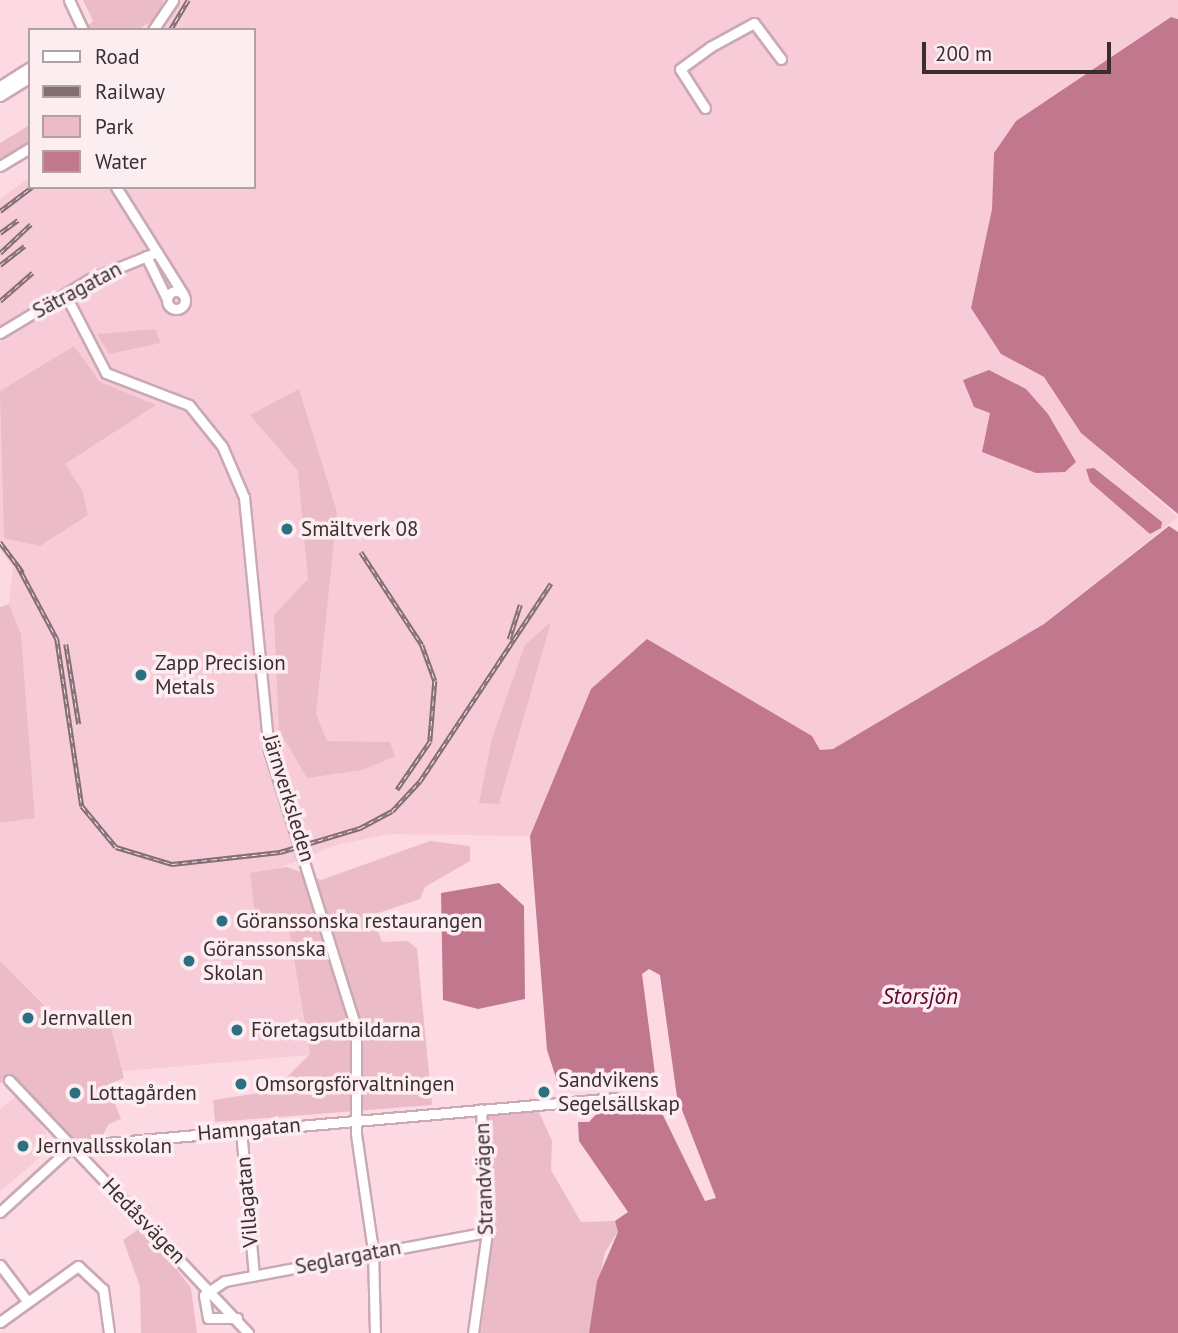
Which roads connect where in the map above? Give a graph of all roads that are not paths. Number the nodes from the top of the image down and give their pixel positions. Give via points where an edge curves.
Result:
1 (69, 0) edge
2 (173, 0) edge
3 (82, 28) edge
4 (153, 28) edge
5 (781, 59) dead end
6 (28, 68) edge
7 (28, 78) edge
8 (0, 86) edge
9 (0, 96) edge
10 (705, 108) dead end
11 (28, 149) edge
12 (0, 166) edge
13 (119, 191) edge
14 (157, 252) junction
15 (146, 256) junction
16 (65, 294) junction
17 (183, 294) junction
18 (167, 299) junction
19 (0, 333) edge
20 (9, 1080) dead end
21 (616, 1098) dead end
22 (481, 1109) junction
23 (355, 1119) junction
24 (241, 1130) junction
25 (72, 1146) junction
26 (0, 1212) edge
27 (487, 1232) junction
28 (373, 1251) junction
29 (0, 1265) edge
30 (254, 1275) junction
31 (210, 1289) junction
32 (28, 1302) junction
33 (237, 1318) junction
34 (0, 1322) edge
35 (109, 1333) edge
36 (248, 1333) edge
37 (375, 1333) edge
38 (473, 1333) edge

1 - 3 street
2 - 4 street
5 - 10 street via 754,23 710,47 680,69
6 - 8 street
7 - 9 street
11 - 12 street
13 - 14 street
14 - 15 street, Sätragatan
14 - 17 street
15 - 16 street, Sätragatan
15 - 18 street
16 - 19 street, Sätragatan
16 - 23 street, Järnverksleden via 106,373 189,405 221,445 244,497 269,750 351,1002 357,1067
17 - 18 street via 174,291
17 - 18 street via 177,309
20 - 25 street, Hedåsvägen
21 - 22 street, Hamngatan
22 - 23 street, Hamngatan
22 - 27 street, Strandvägen
23 - 24 street, Hamngatan
23 - 28 street, Järnverksleden
24 - 25 street, Hamngatan
24 - 30 street, Villagatan
25 - 26 street
25 - 31 street, Hedåsvägen
27 - 28 street, Seglargatan
27 - 38 street, Strandvägen
28 - 30 street, Seglargatan
28 - 37 street, Järnverksleden
29 - 32 street
30 - 31 street, Seglargatan
31 - 33 street, Hedåsvägen
31 - 33 street via 204,1295 208,1318
32 - 34 street
32 - 35 street via 66,1270 82,1267 106,1295
33 - 36 street, Hedåsvägen

